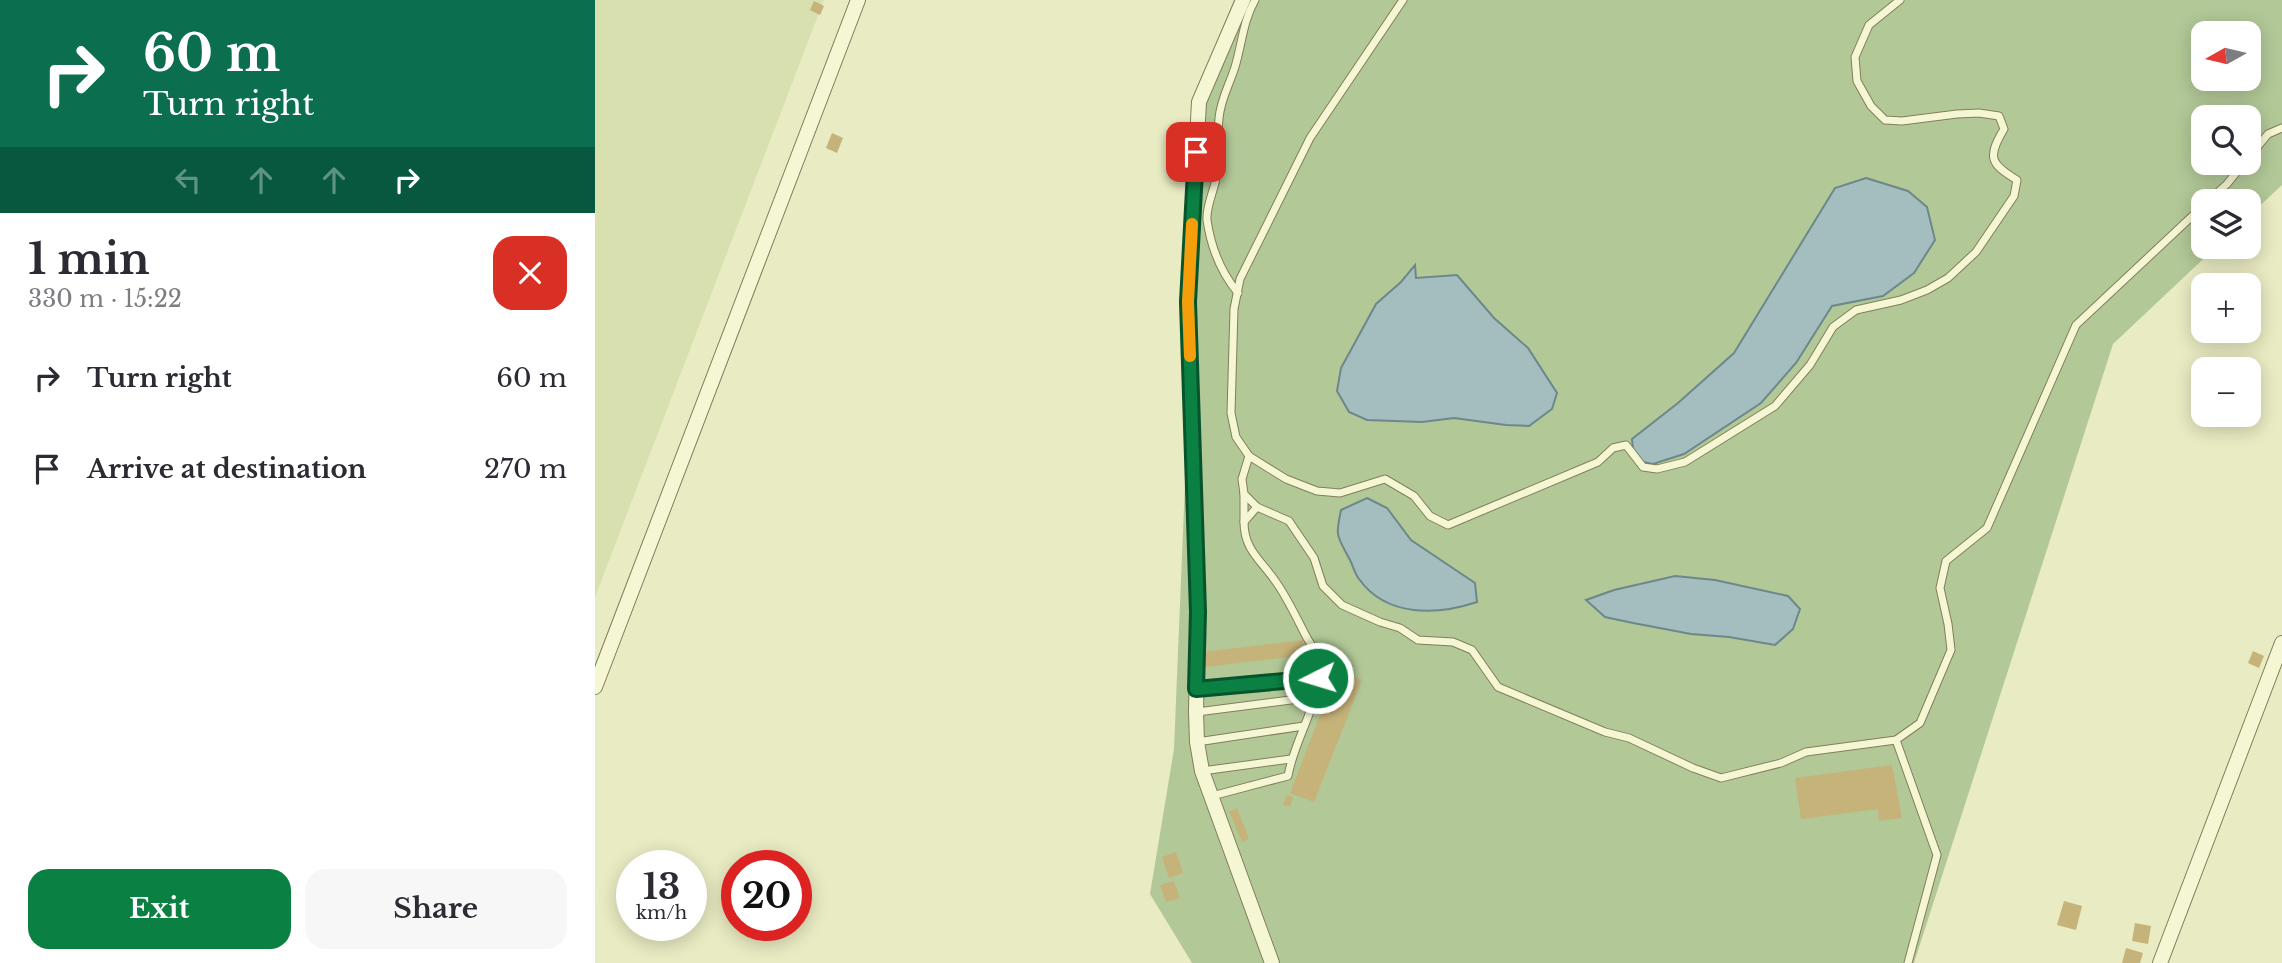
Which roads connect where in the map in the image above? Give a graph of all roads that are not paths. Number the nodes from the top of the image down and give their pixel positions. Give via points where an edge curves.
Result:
1 (858, 0) edge
2 (1243, 0) edge
3 (1255, 0) edge
4 (1403, 0) edge
5 (1900, 0) edge
6 (2282, 128) edge
7 (2261, 142) edge
8 (2234, 175) edge
9 (2221, 189) edge
10 (2191, 217) edge
11 (1238, 293) junction
12 (1249, 456) junction
13 (1244, 494) junction
14 (1257, 507) junction
15 (1244, 522) junction
16 (2282, 643) edge
17 (1318, 678) junction
18 (595, 687) edge
19 (1196, 689) junction
20 (1314, 697) junction
21 (1196, 712) junction
22 (1304, 726) junction
23 (1896, 740) junction
24 (1198, 741) junction
25 (1291, 758) junction
26 (1202, 771) junction
27 (1212, 796) junction
28 (1272, 963) edge
29 (1908, 963) edge
30 (2160, 963) edge

1 - 18 street
2 - 19 street via 1199,102 1188,302 1198,612
3 - 11 lane via 1222,96 1217,176 1207,216 1213,251
4 - 11 lane via 1310,138 1240,279
5 - 12 lane via 1869,25 1855,57 1857,80 1871,106 1885,120 1999,116 2004,129 1992,157 1998,169 2017,180 2014,196 1976,252 1948,278 1901,300 1856,310 1833,327 1810,365 1775,406 1685,462 1657,469 1643,467 1626,445 1613,448 1598,463 1448,525 1385,479 1340,493 1317,491 1286,479
6 - 7 lane
8 - 9 lane
10 - 23 lane via 2076,326 1987,528 1946,561 1940,588 1951,650 1920,723
11 - 12 lane via 1231,413 1236,437
12 - 13 lane via 1242,479
13 - 14 lane
13 - 15 lane
14 - 15 lane
14 - 23 lane via 1289,521 1314,558 1323,586 1342,605 1418,640 1453,642 1472,650 1498,687 1693,768 1721,778 1806,752
15 - 17 lane via 1251,550 1275,580 1319,660
16 - 30 street
17 - 19 lane
17 - 20 lane
19 - 21 street
20 - 21 lane
20 - 22 lane
21 - 24 street
22 - 24 lane
22 - 25 lane
23 - 29 lane via 1937,855
24 - 26 street
25 - 26 lane
25 - 27 lane via 1288,776
26 - 27 street
27 - 28 street

